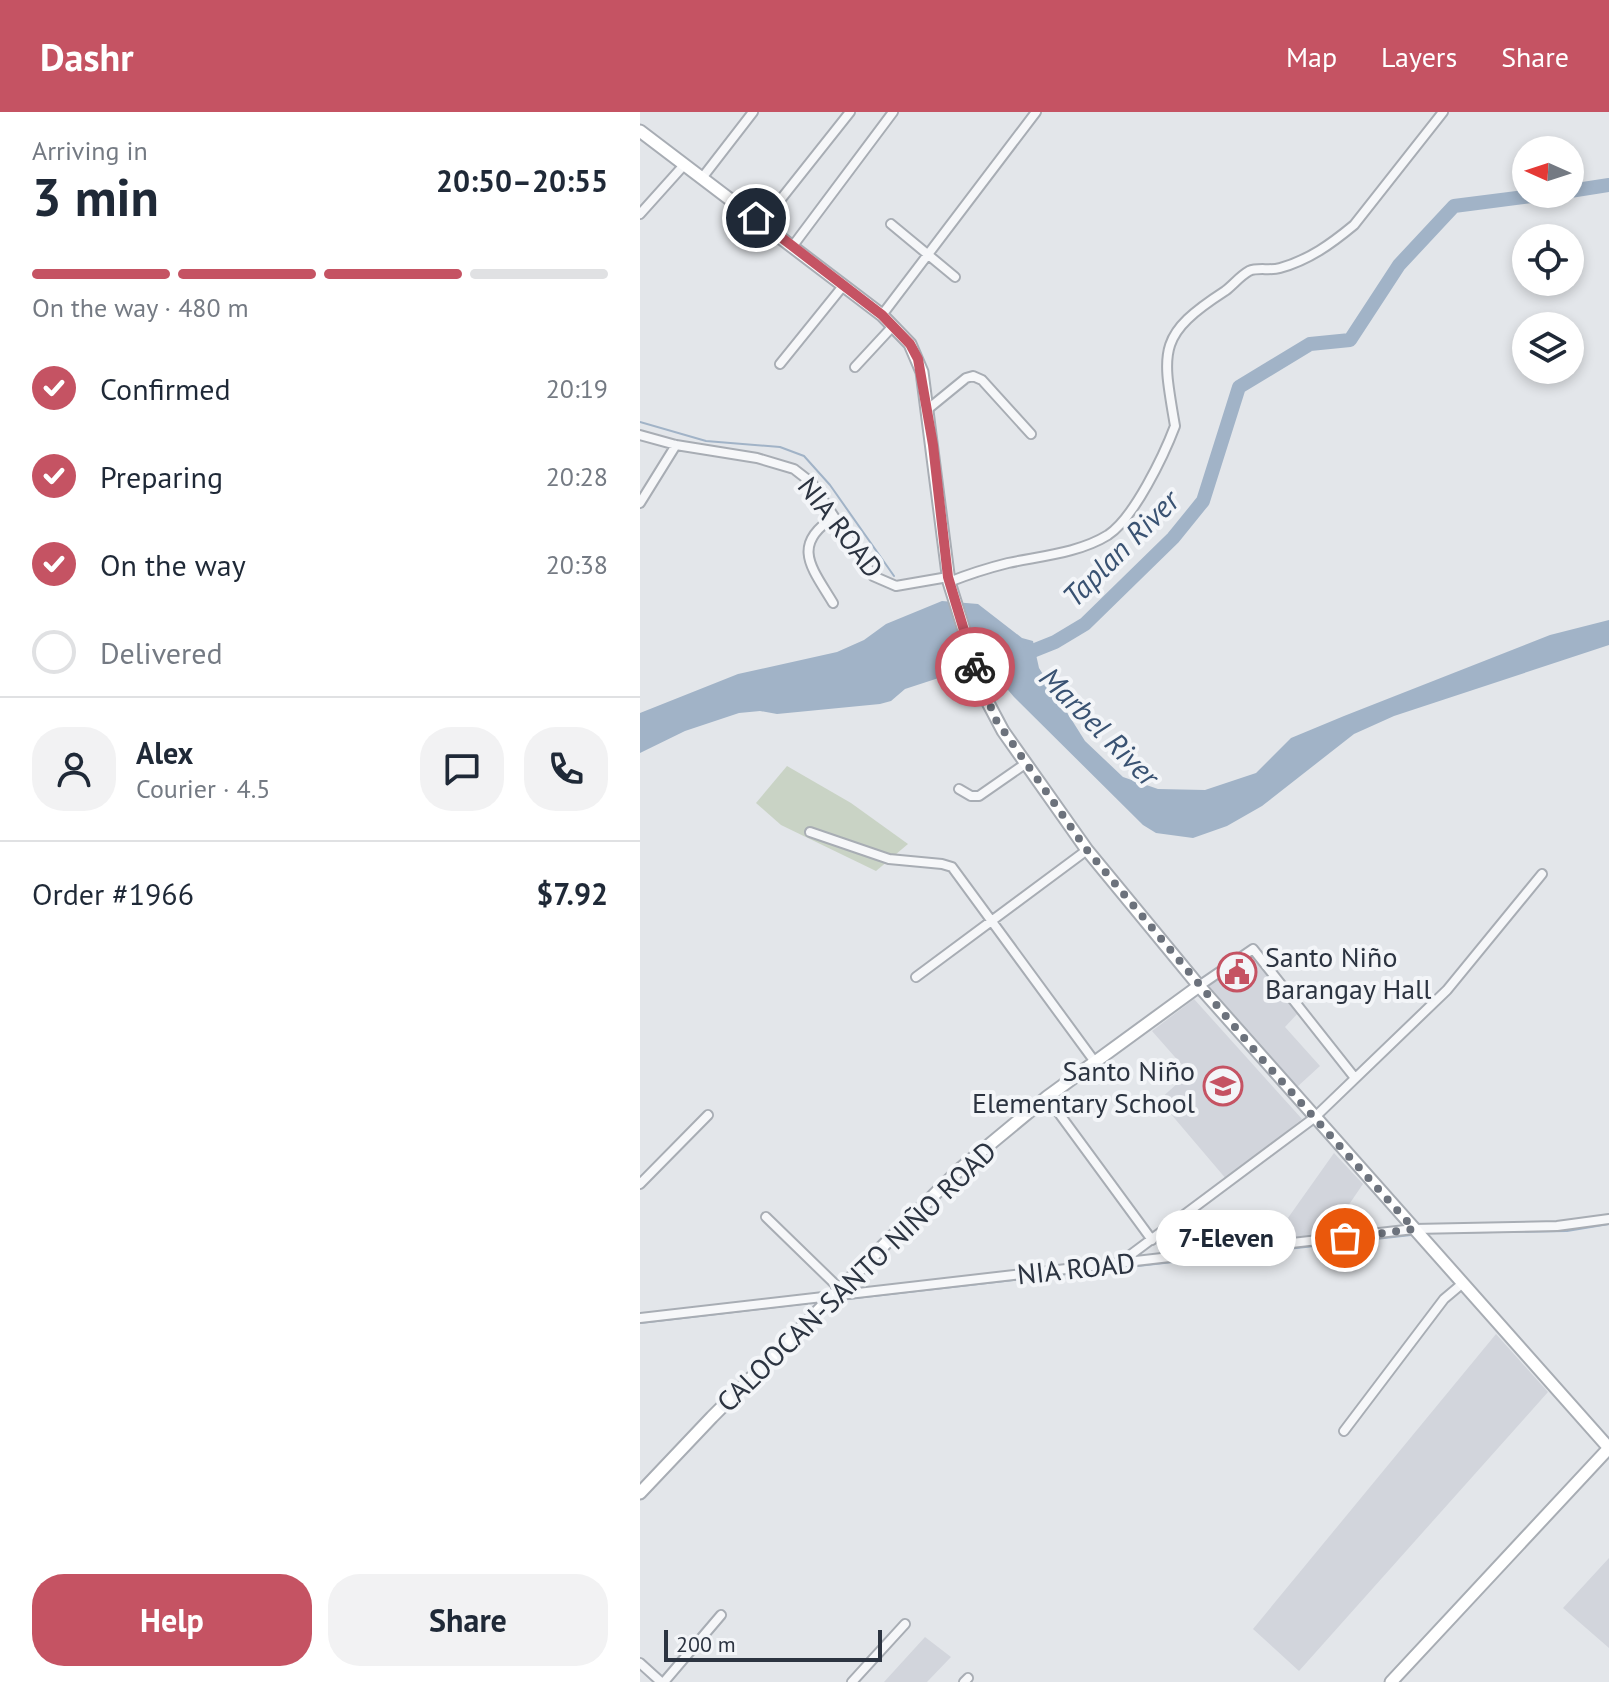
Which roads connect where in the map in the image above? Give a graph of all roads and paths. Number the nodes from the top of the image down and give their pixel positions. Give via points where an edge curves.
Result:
1 (753, 112) edge
2 (850, 112) edge
3 (893, 112) edge
4 (1036, 112) edge
5 (1443, 112) edge
6 (640, 131) edge
7 (684, 165) junction
8 (702, 178) junction
9 (640, 214) edge
10 (762, 223) junction
11 (891, 224) dead end
12 (792, 247) junction
13 (929, 254) junction
14 (955, 277) dead end
15 (843, 286) junction
16 (882, 315) junction
17 (893, 326) junction
18 (780, 364) dead end
19 (855, 367) dead end
20 (928, 409) junction
21 (1031, 434) dead end
22 (640, 435) edge
23 (676, 445) junction
24 (640, 503) edge
25 (834, 517) junction
26 (949, 579) junction
27 (833, 603) dead end
28 (1025, 764) junction
29 (959, 789) dead end
30 (810, 832) dead end
31 (1087, 850) junction
32 (1542, 874) dead end
33 (992, 921) junction
34 (916, 977) dead end
35 (1199, 986) junction
36 (1095, 1062) junction
37 (1355, 1078) junction
38 (1047, 1097) junction
39 (708, 1115) dead end
40 (1314, 1118) junction
41 (640, 1184) edge
42 (766, 1217) dead end
43 (1609, 1219) edge
44 (1414, 1229) junction
45 (1152, 1240) junction
46 (1121, 1263) junction
47 (1463, 1283) junction
48 (838, 1292) junction
49 (640, 1318) edge
50 (1344, 1431) dead end
51 (1609, 1448) edge
52 (640, 1493) edge
53 (721, 1615) dead end
54 (905, 1624) dead end
55 (640, 1663) edge
56 (662, 1682) edge
57 (852, 1682) edge
58 (1391, 1682) edge

1 - 8 street
2 - 10 street
3 - 12 street
4 - 13 street
5 - 26 street via 1354,225 1337,239 1289,265 1248,272 1177,329 1170,340 1167,373 1175,426 1124,520 1109,534 1056,554
6 - 7 main road
7 - 8 main road
7 - 9 street
8 - 10 main road
10 - 12 main road
11 - 13 street
12 - 15 main road
13 - 14 street
13 - 16 street
15 - 16 main road
15 - 18 street
16 - 17 main road
17 - 19 street
17 - 20 main road via 918,359
20 - 21 street via 973,376
20 - 26 main road
22 - 23 street, NIA ROAD
23 - 24 street
23 - 25 street, NIA ROAD via 794,469 812,483
25 - 26 street, NIA ROAD via 866,568 882,582 906,586
25 - 27 street via 815,530 807,551
26 - 28 main road via 979,679 996,720
28 - 29 street via 979,796
28 - 31 main road
30 - 33 street via 889,859 952,867
31 - 33 street
31 - 35 main road
32 - 37 street via 1447,990
33 - 34 street
33 - 36 street
35 - 36 main road, CALOOCAN-SANTO NIÑO ROAD
35 - 37 street via 1253,949
35 - 40 main road
36 - 38 main road, CALOOCAN-SANTO NIÑO ROAD
37 - 40 street
38 - 45 street
38 - 48 main road, CALOOCAN-SANTO NIÑO ROAD via 960,1169
39 - 41 street
40 - 44 main road
40 - 45 street
42 - 48 street
43 - 44 street, NIA ROAD via 1557,1226
44 - 46 street, NIA ROAD
44 - 47 main road
45 - 46 street
46 - 48 street, NIA ROAD
47 - 50 street via 1444,1299
47 - 51 main road
48 - 49 street, NIA ROAD
48 - 52 main road, CALOOCAN-SANTO NIÑO ROAD
51 - 58 main road
53 - 56 street
54 - 57 street
55 - 56 street

